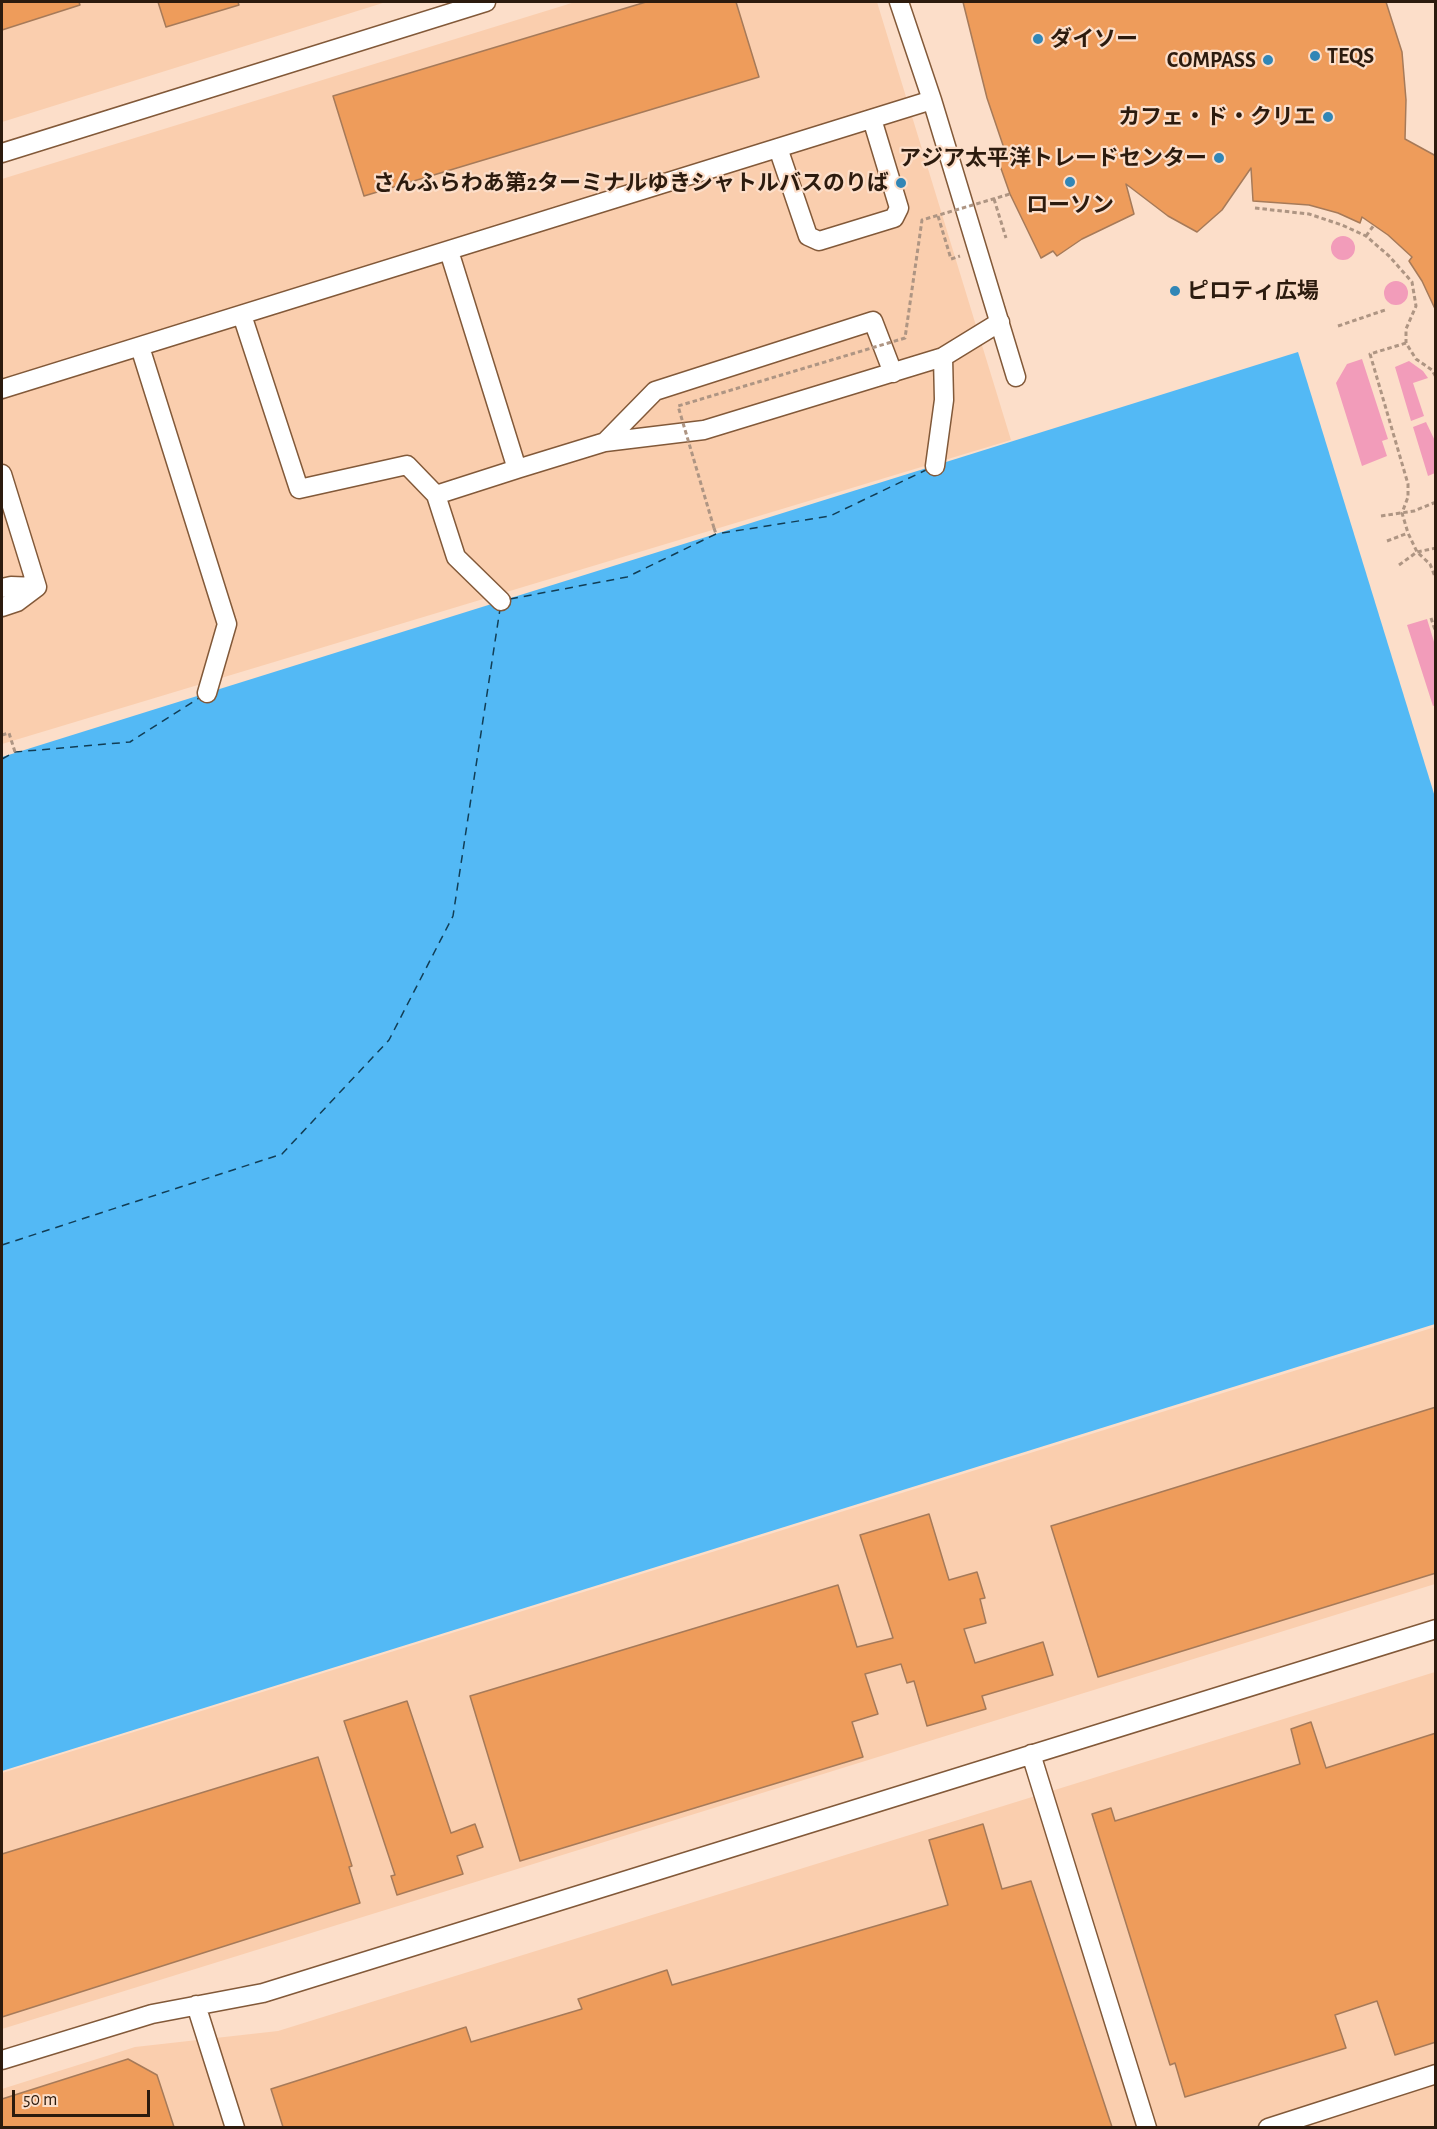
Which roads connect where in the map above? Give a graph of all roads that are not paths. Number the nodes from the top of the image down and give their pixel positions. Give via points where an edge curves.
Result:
1 (486, 2) edge
2 (899, 2) edge
3 (932, 100) junction
4 (872, 119) junction
5 (778, 148) junction
6 (2, 153) edge
7 (449, 251) junction
8 (242, 315) junction
9 (1000, 322) junction
10 (140, 347) junction
11 (943, 357) junction
12 (893, 373) junction
13 (1016, 377) dead end
14 (2, 389) edge
15 (605, 442) junction
16 (935, 466) dead end
17 (517, 469) junction
18 (2, 474) edge
19 (436, 495) junction
20 (37, 586) junction
21 (2, 588) edge
22 (501, 601) dead end
23 (2, 607) edge
24 (207, 693) dead end
25 (1436, 1629) edge
26 (1031, 1754) junction
27 (196, 2005) junction
28 (2, 2060) edge
29 (1436, 2074) edge
30 (235, 2127) edge
31 (1147, 2127) edge
32 (1268, 2127) edge

1 - 6 street
2 - 3 street
3 - 4 street
3 - 9 street
4 - 5 street
4 - 5 street via 899,208 894,218 819,241 808,236
5 - 7 street
7 - 8 street
7 - 17 street
8 - 10 street
8 - 19 street via 299,489 406,465
9 - 11 street
9 - 13 street
10 - 14 street
10 - 24 street via 227,624
11 - 12 street
11 - 16 street via 944,400
12 - 15 street via 704,430
12 - 15 street via 873,321 655,391
15 - 17 street
17 - 19 street
18 - 20 street
19 - 22 street via 456,557
20 - 21 street
20 - 23 street via 17,602
25 - 26 street
26 - 27 street via 263,1994
26 - 31 street
27 - 28 street via 152,2014
27 - 30 street
29 - 32 street

